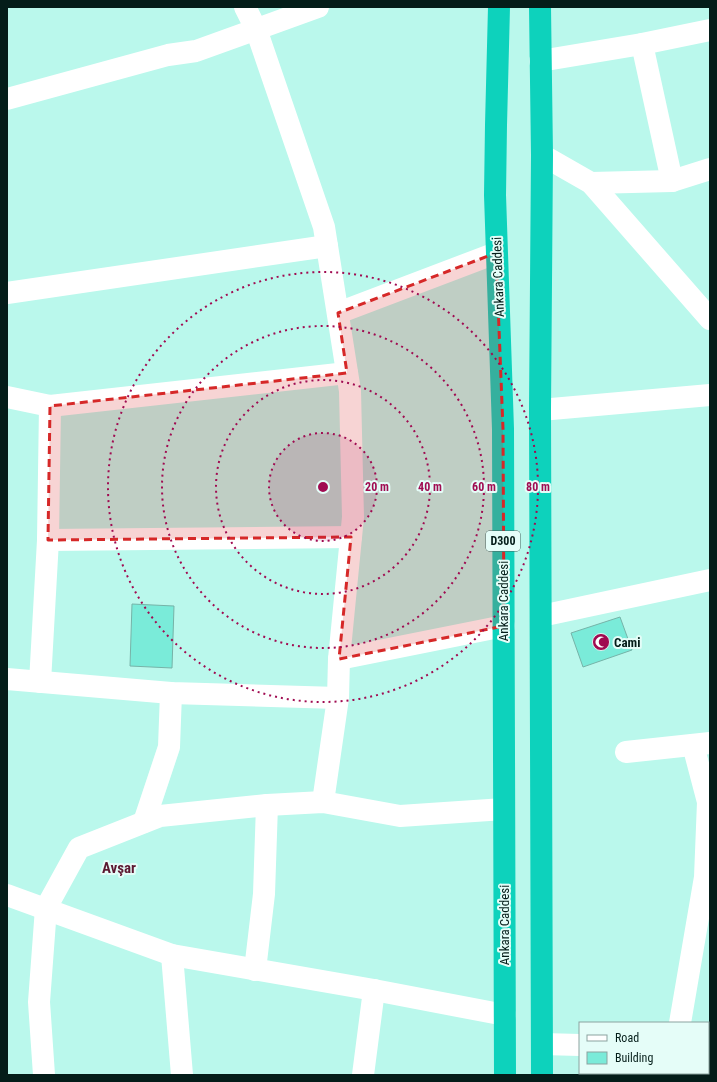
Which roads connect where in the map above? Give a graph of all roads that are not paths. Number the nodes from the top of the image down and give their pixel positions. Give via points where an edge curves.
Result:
1 (245, 7) edge
2 (318, 7) edge
3 (499, 7) edge
4 (540, 7) edge
5 (256, 30) junction
6 (710, 30) edge
7 (642, 44) junction
8 (540, 61) junction
9 (7, 99) edge
10 (542, 156) junction
11 (710, 169) edge
12 (672, 181) junction
13 (591, 183) junction
14 (327, 246) junction
15 (496, 252) junction
16 (7, 293) edge
17 (338, 313) junction
18 (710, 319) edge
19 (347, 374) junction
20 (710, 395) edge
21 (7, 397) edge
22 (50, 406) junction
23 (540, 410) junction
24 (351, 537) junction
25 (48, 540) junction
26 (710, 580) edge
27 (541, 616) junction
28 (504, 626) junction
29 (339, 659) junction
30 (7, 679) edge
31 (40, 682) junction
32 (171, 693) junction
33 (338, 698) junction
34 (701, 744) edge
35 (626, 752) dead end
36 (323, 802) junction
37 (267, 805) junction
38 (504, 809) junction
39 (144, 822) junction
40 (7, 895) edge
41 (46, 908) junction
42 (172, 955) junction
43 (255, 970) junction
44 (374, 990) junction
45 (505, 1015) junction
46 (680, 1022) edge
47 (542, 1044) junction
48 (579, 1045) edge
49 (44, 1075) edge
50 (182, 1075) edge
51 (363, 1075) edge
52 (505, 1075) edge
53 (542, 1075) edge

1 - 5 street
2 - 5 street
3 - 15 highway, Ankara Caddesi / D300
4 - 8 highway
5 - 9 street via 196,51 168,55
5 - 14 street via 324,227
6 - 7 street
7 - 8 street
7 - 12 street
8 - 10 highway
10 - 13 street
10 - 23 highway
11 - 12 street
12 - 13 street
13 - 18 street
14 - 16 street
14 - 17 street
15 - 17 street
15 - 28 highway, Ankara Caddesi / D300 via 503,429
17 - 19 street
19 - 22 street
19 - 24 street via 350,391 353,517
20 - 23 street
21 - 22 street
22 - 25 street
23 - 27 highway
24 - 25 street
24 - 29 street
25 - 31 street
26 - 27 street
27 - 47 highway
28 - 29 street
28 - 38 highway, Ankara Caddesi / D300
29 - 33 street
30 - 31 street
31 - 32 street
32 - 33 street
32 - 39 street via 168,747
33 - 36 street
34 - 35 street
34 - 46 street via 708,802 705,878
36 - 37 street
36 - 38 street via 400,816
37 - 39 street via 160,816
37 - 43 street via 264,894
38 - 45 highway, Ankara Caddesi / D300
39 - 41 street via 79,848
40 - 41 street
41 - 42 street
41 - 49 street via 39,1002
42 - 43 street
42 - 50 street
43 - 44 street
44 - 45 street
44 - 51 street
45 - 52 highway, Ankara Caddesi / D300
47 - 48 street
47 - 53 highway

